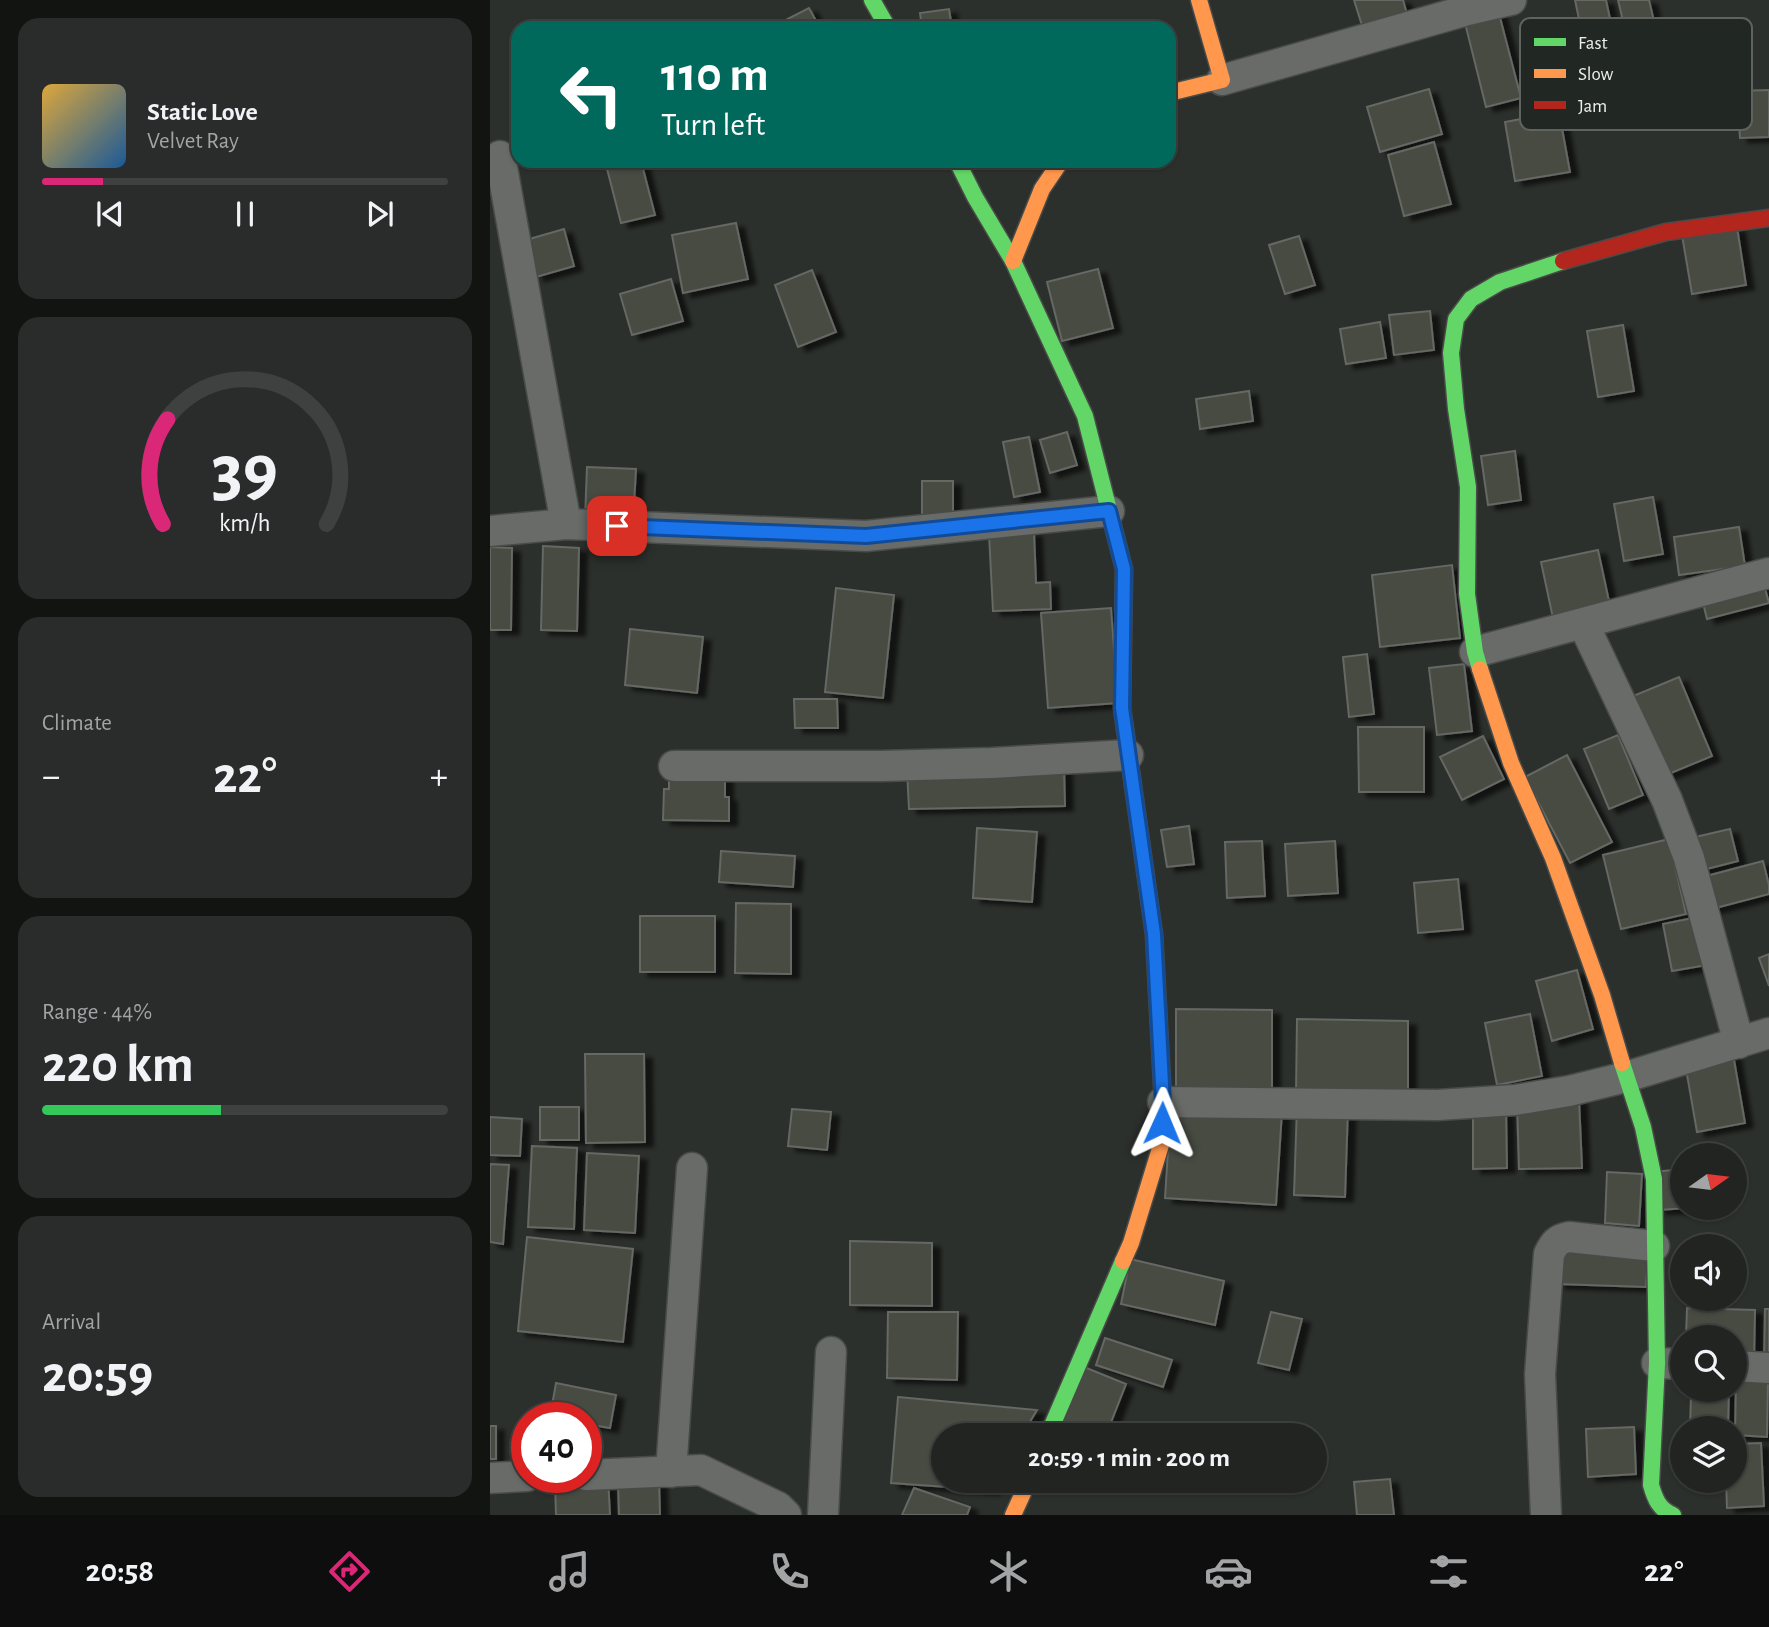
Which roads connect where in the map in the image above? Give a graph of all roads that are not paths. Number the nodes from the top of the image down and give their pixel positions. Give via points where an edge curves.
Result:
1 (872, 0) edge
2 (1199, 0) edge
3 (1511, 0) edge
4 (884, 21) edge
5 (1222, 80) junction
6 (1176, 91) edge
7 (503, 154) edge
8 (960, 168) edge
9 (1056, 168) edge
10 (1769, 218) edge
11 (1013, 261) junction
12 (1109, 511) junction
13 (566, 524) junction
14 (490, 531) edge
15 (1769, 573) edge
16 (1583, 623) junction
17 (1475, 652) junction
18 (1128, 755) junction
19 (674, 766) dead end
20 (1769, 1033) edge
21 (1739, 1042) junction
22 (1626, 1077) junction
23 (1163, 1102) junction
24 (692, 1168) dead end
25 (1654, 1246) junction
26 (831, 1352) dead end
27 (1669, 1364) edge
28 (1747, 1367) edge
29 (1769, 1368) edge
30 (1053, 1423) edge
31 (671, 1472) junction
32 (602, 1474) edge
33 (511, 1477) edge
34 (490, 1478) edge
35 (1022, 1493) edge
36 (786, 1515) edge
37 (823, 1515) edge
38 (1013, 1515) edge
39 (1546, 1515) edge
40 (1667, 1515) edge

1 - 4 street
2 - 5 street
3 - 5 street
5 - 6 street
7 - 13 street
8 - 11 street
9 - 11 street via 1042,189
10 - 17 street via 1666,232 1556,262 1490,287 1471,299 1455,319 1451,354 1468,487 1467,594
11 - 12 street via 1085,416
12 - 13 street via 866,536
12 - 18 street via 1124,569 1122,708
13 - 14 street
15 - 16 street
16 - 17 street
16 - 21 street via 1672,812
17 - 22 street via 1511,763 1553,858 1593,970
18 - 19 street via 881,766
18 - 23 street via 1154,934
20 - 21 street
21 - 22 street
22 - 23 street via 1515,1100 1438,1105
22 - 25 street via 1654,1179
23 - 30 street via 1161,1145 1131,1243
24 - 31 street
25 - 27 street
25 - 39 street via 1569,1237 1555,1243 1549,1254 1540,1374
26 - 37 street
27 - 40 street via 1651,1485 1656,1504
28 - 29 street
31 - 32 street
31 - 36 street via 701,1470
33 - 34 street
35 - 38 street

